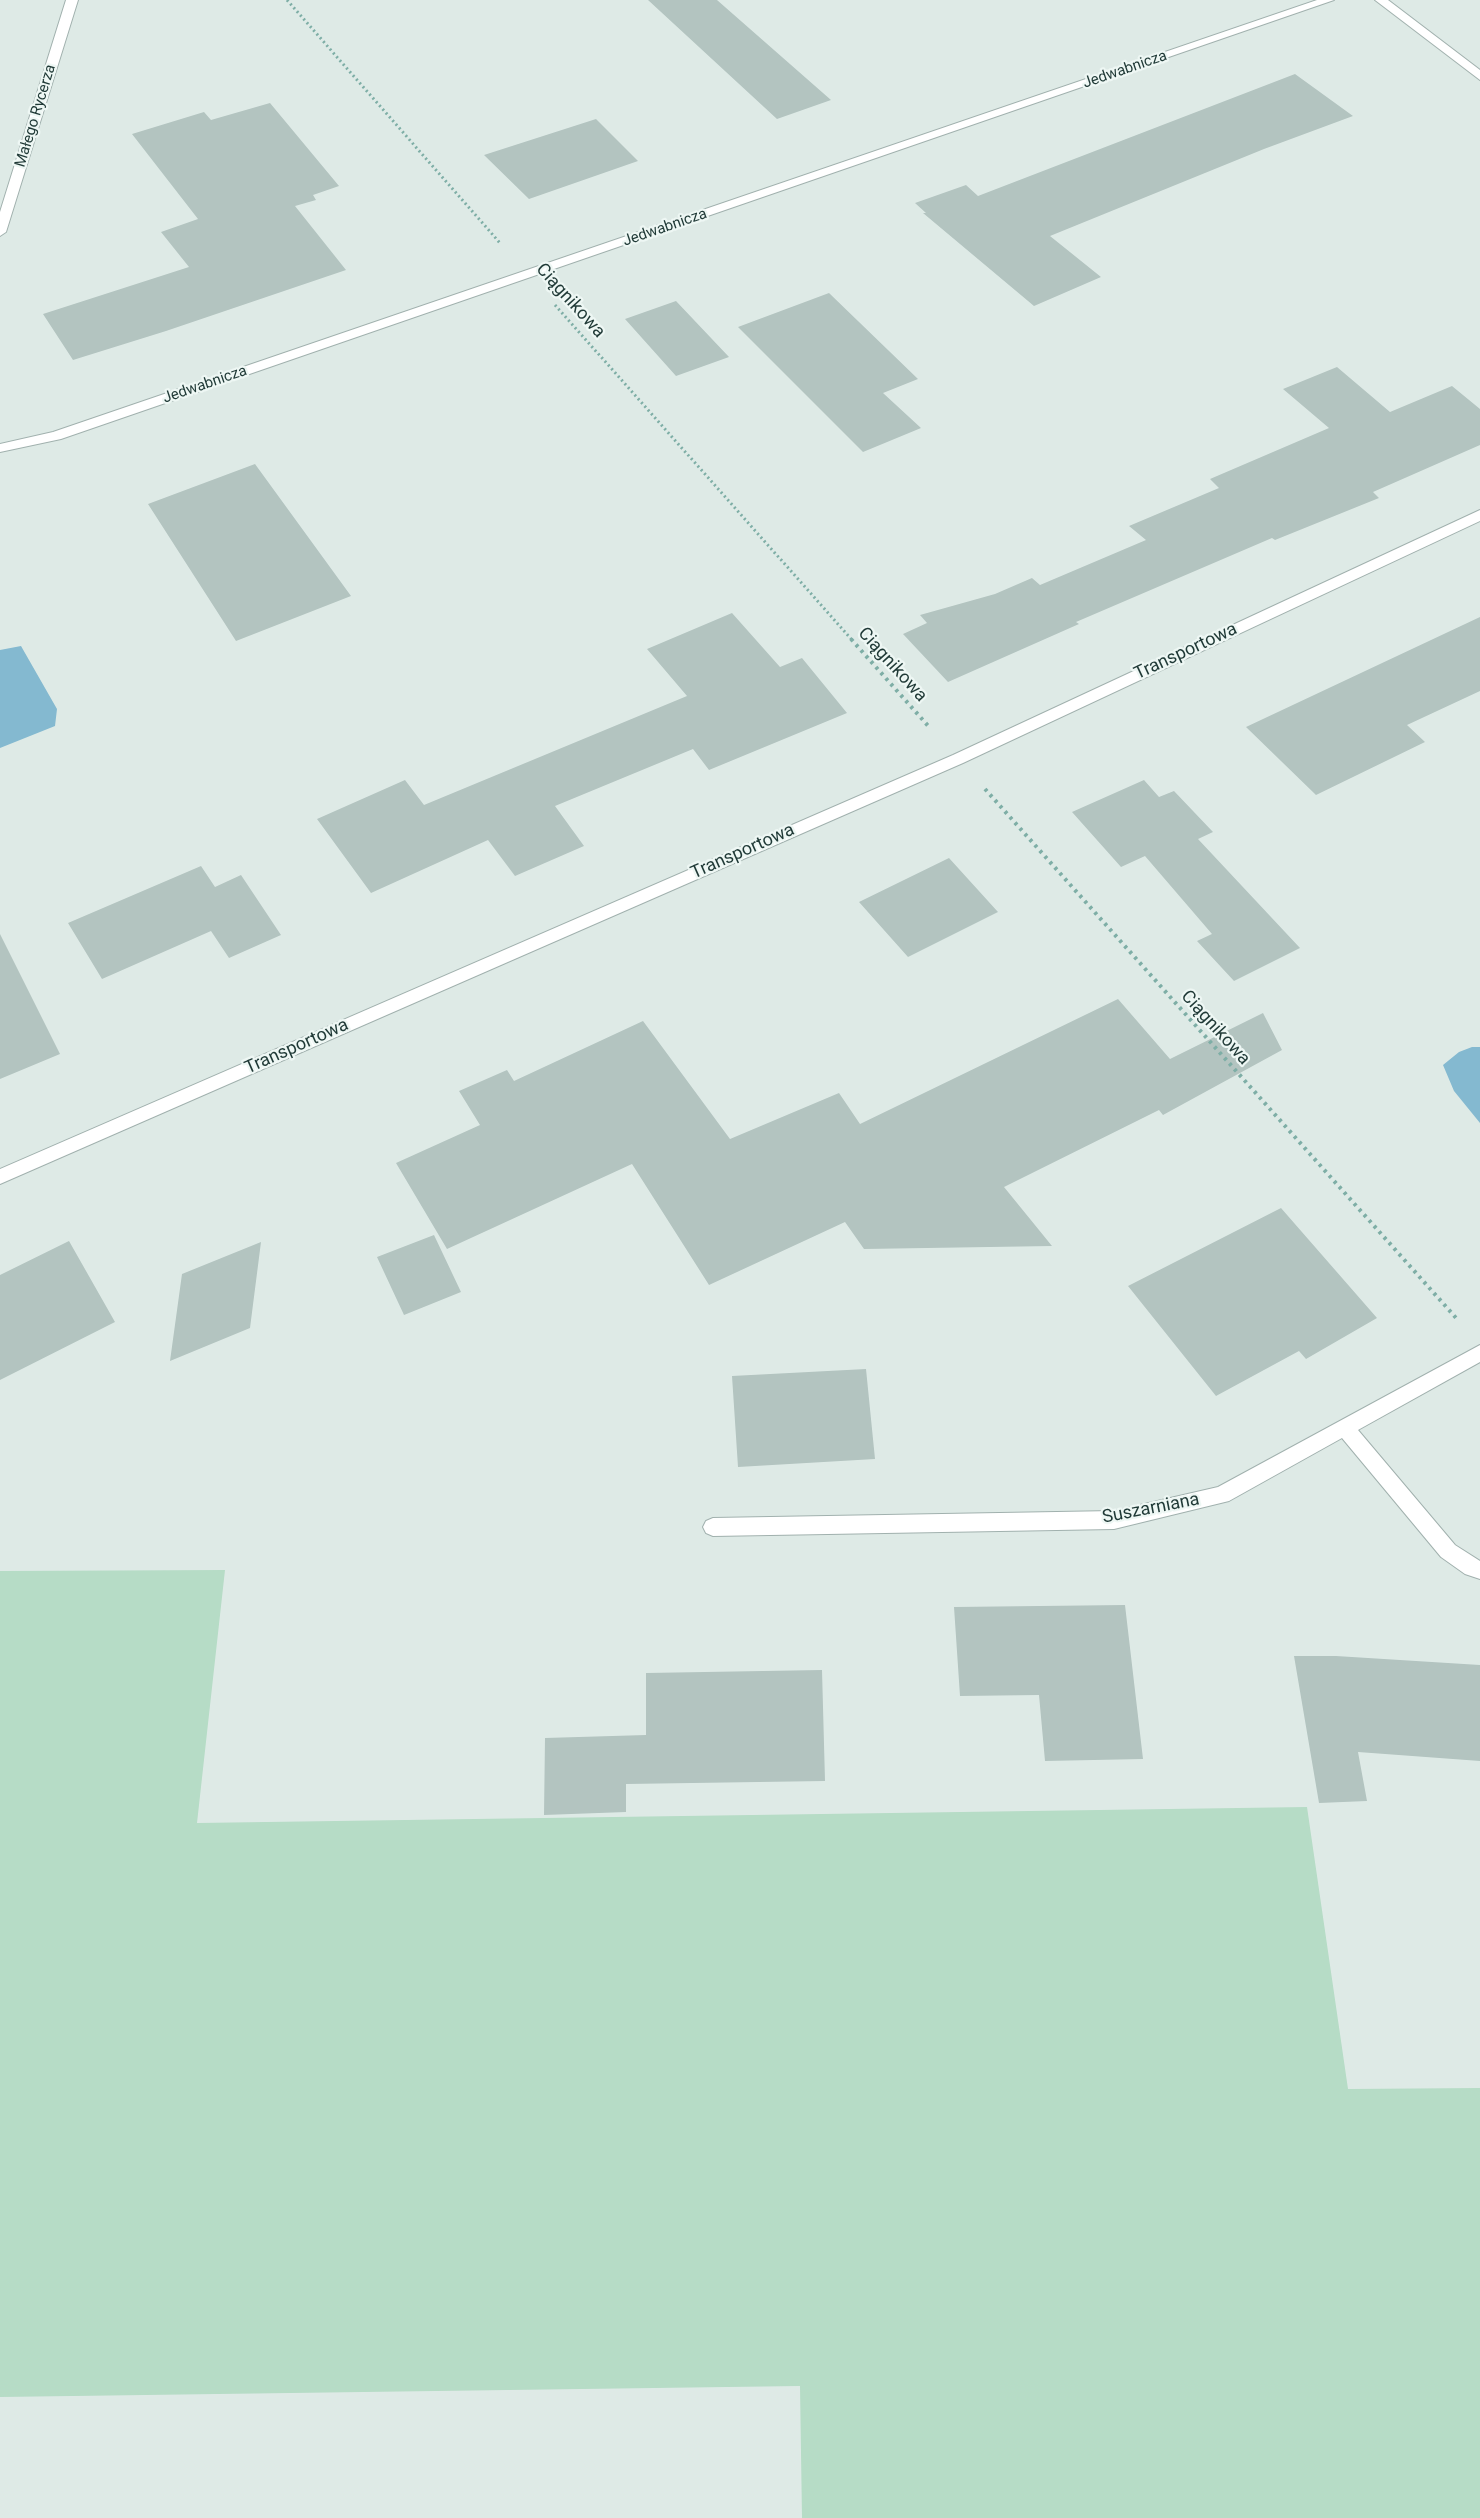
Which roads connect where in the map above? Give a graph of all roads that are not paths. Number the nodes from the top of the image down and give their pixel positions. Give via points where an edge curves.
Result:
1 (72, 0) edge
2 (1328, 0) edge
3 (1381, 0) edge
4 (1480, 76) edge
5 (0, 232) edge
6 (0, 448) edge
7 (1480, 515) edge
8 (0, 1177) edge
9 (1480, 1353) edge
10 (1345, 1428) junction
11 (713, 1527) dead end
12 (1480, 1570) edge

1 - 5 street, Małego Rycerza
2 - 6 street, Jedwabnicza via 56,436
3 - 4 street
7 - 8 street, Transportowa via 958,759
9 - 10 street, Suszarniana
10 - 11 street, Suszarniana via 1222,1495 1114,1520
10 - 12 street via 1448,1551

